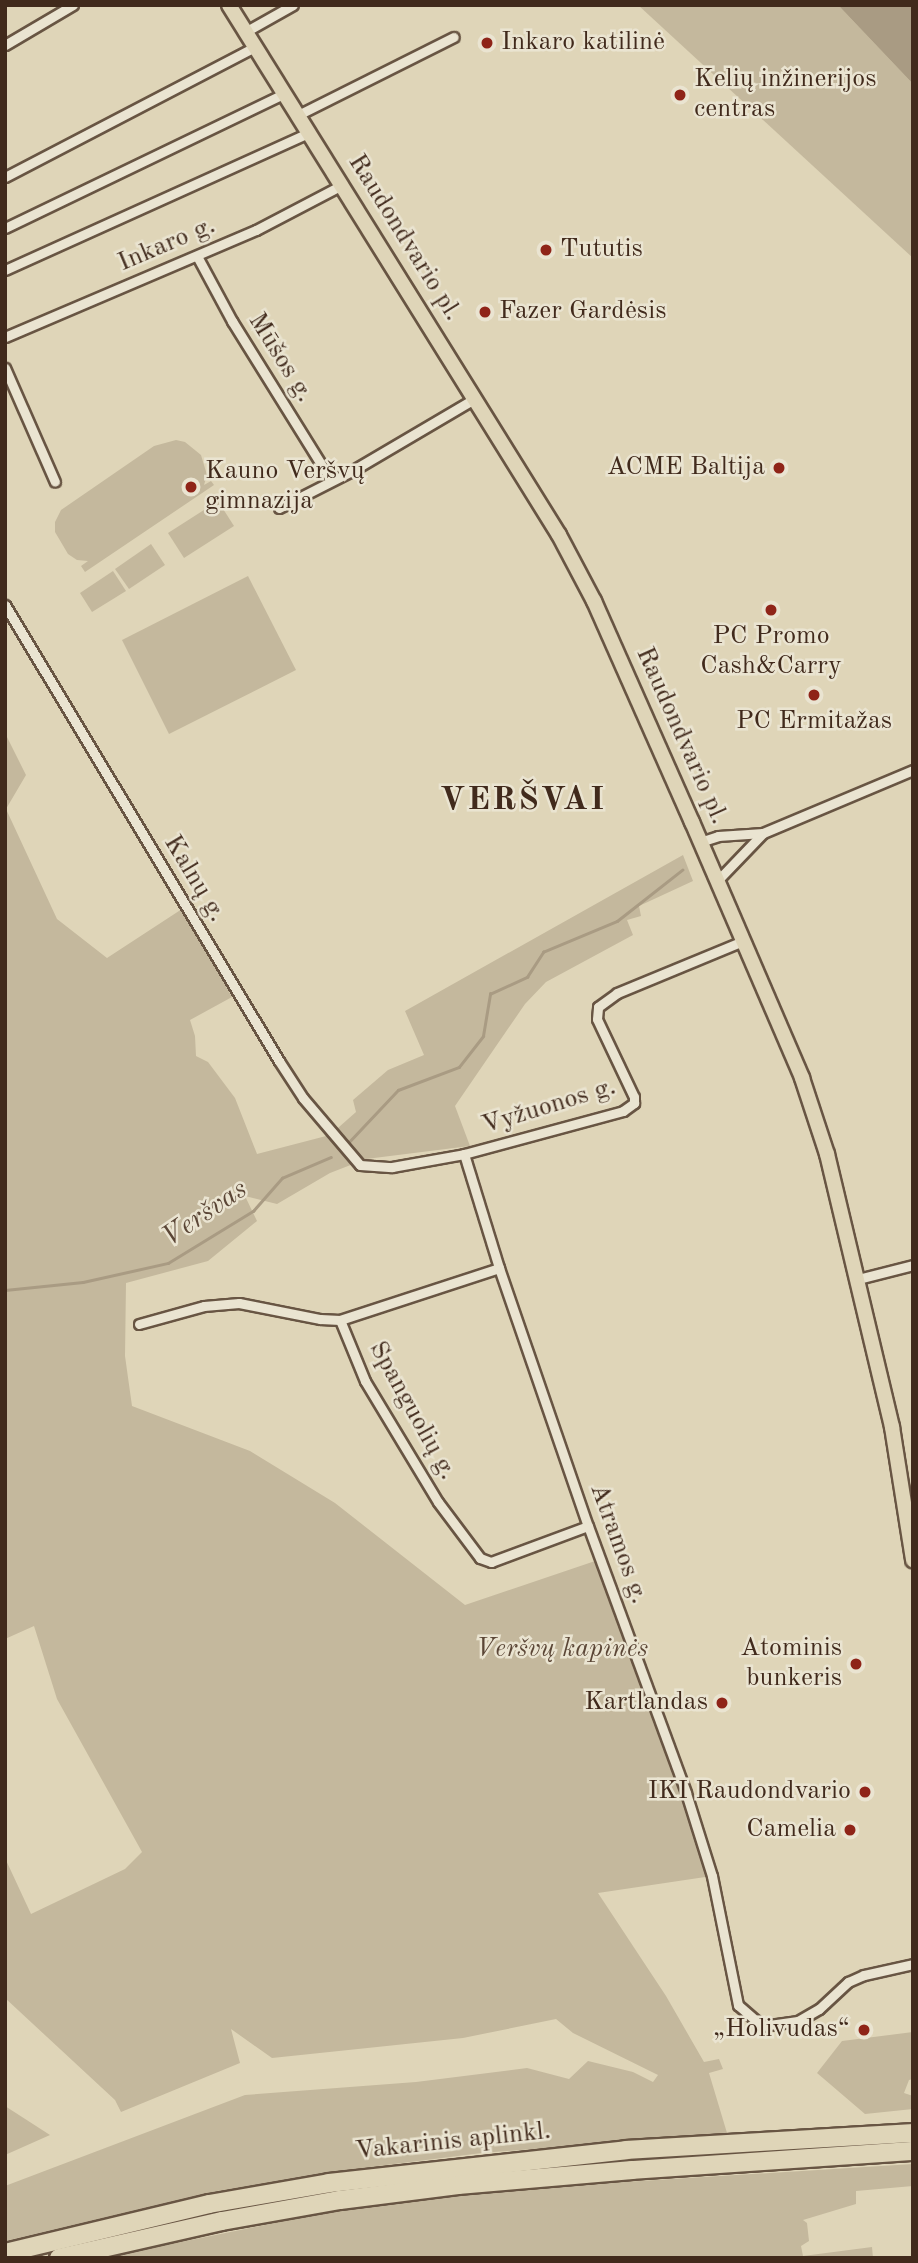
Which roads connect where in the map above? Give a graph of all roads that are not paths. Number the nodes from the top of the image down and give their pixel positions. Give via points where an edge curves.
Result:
1 (73, 5) edge
2 (229, 5) edge
3 (293, 5) edge
4 (245, 32) junction
5 (453, 37) dead end
6 (5, 45) edge
7 (255, 47) junction
8 (284, 94) junction
9 (298, 115) junction
10 (309, 133) junction
11 (5, 177) edge
12 (342, 186) junction
13 (5, 228) edge
14 (197, 256) junction
15 (5, 270) edge
16 (5, 337) edge
17 (5, 369) edge
18 (474, 399) junction
19 (331, 480) junction
20 (55, 482) dead end
21 (279, 508) dead end
22 (5, 605) edge
23 (913, 770) edge
24 (763, 833) junction
25 (700, 842) junction
26 (717, 881) junction
27 (743, 941) junction
28 (464, 1154) junction
29 (913, 1265) edge
30 (499, 1268) junction
31 (858, 1279) junction
32 (340, 1320) junction
33 (139, 1324) dead end
34 (588, 1526) junction
35 (913, 1560) edge
36 (913, 1964) edge
37 (913, 2133) edge
38 (913, 2151) edge
39 (5, 2253) edge
40 (59, 2258) edge

1 - 6 street
2 - 4 main road, Raudondvario pl.
3 - 4 street
4 - 7 main road, Raudondvario pl.
5 - 9 street
7 - 8 main road, Raudondvario pl.
7 - 11 street
8 - 9 main road, Raudondvario pl.
8 - 13 street
9 - 10 main road, Raudondvario pl.
10 - 12 main road, Raudondvario pl.
10 - 15 street
12 - 14 street, Inkaro g.
12 - 18 main road, Raudondvario pl.
14 - 16 street, Inkaro g.
14 - 19 street, Mūšos g.
17 - 20 street
18 - 19 street
18 - 25 main road, Raudondvario pl. via 559,535 594,601
19 - 21 street
22 - 28 street, Kalnų g. via 303,1098 360,1166 392,1167
23 - 24 street
24 - 25 street
24 - 26 street
25 - 26 main road, Raudondvario pl.
26 - 27 main road, Raudondvario pl.
27 - 28 street, Vyžuonos g. via 617,993 598,1007 597,1019 634,1097 629,1108
27 - 31 main road, Raudondvario pl. via 821,1133
28 - 30 street, Atramos g.
29 - 31 street
30 - 32 street
30 - 34 street, Atramos g.
31 - 35 main road, Raudondvario pl. via 892,1427
32 - 33 street, Spanguolių g. via 239,1303 204,1306
32 - 34 street, Spanguolių g. via 365,1381 438,1502 480,1558 491,1562
34 - 36 street, Atramos g. via 712,1876 738,2005 762,2026 798,2021 848,1982
37 - 39 highway, Vakarinis aplinkl. via 613,2152 329,2183 196,2207
38 - 40 highway, Vakarinis aplinkl. via 471,2184 340,2200

